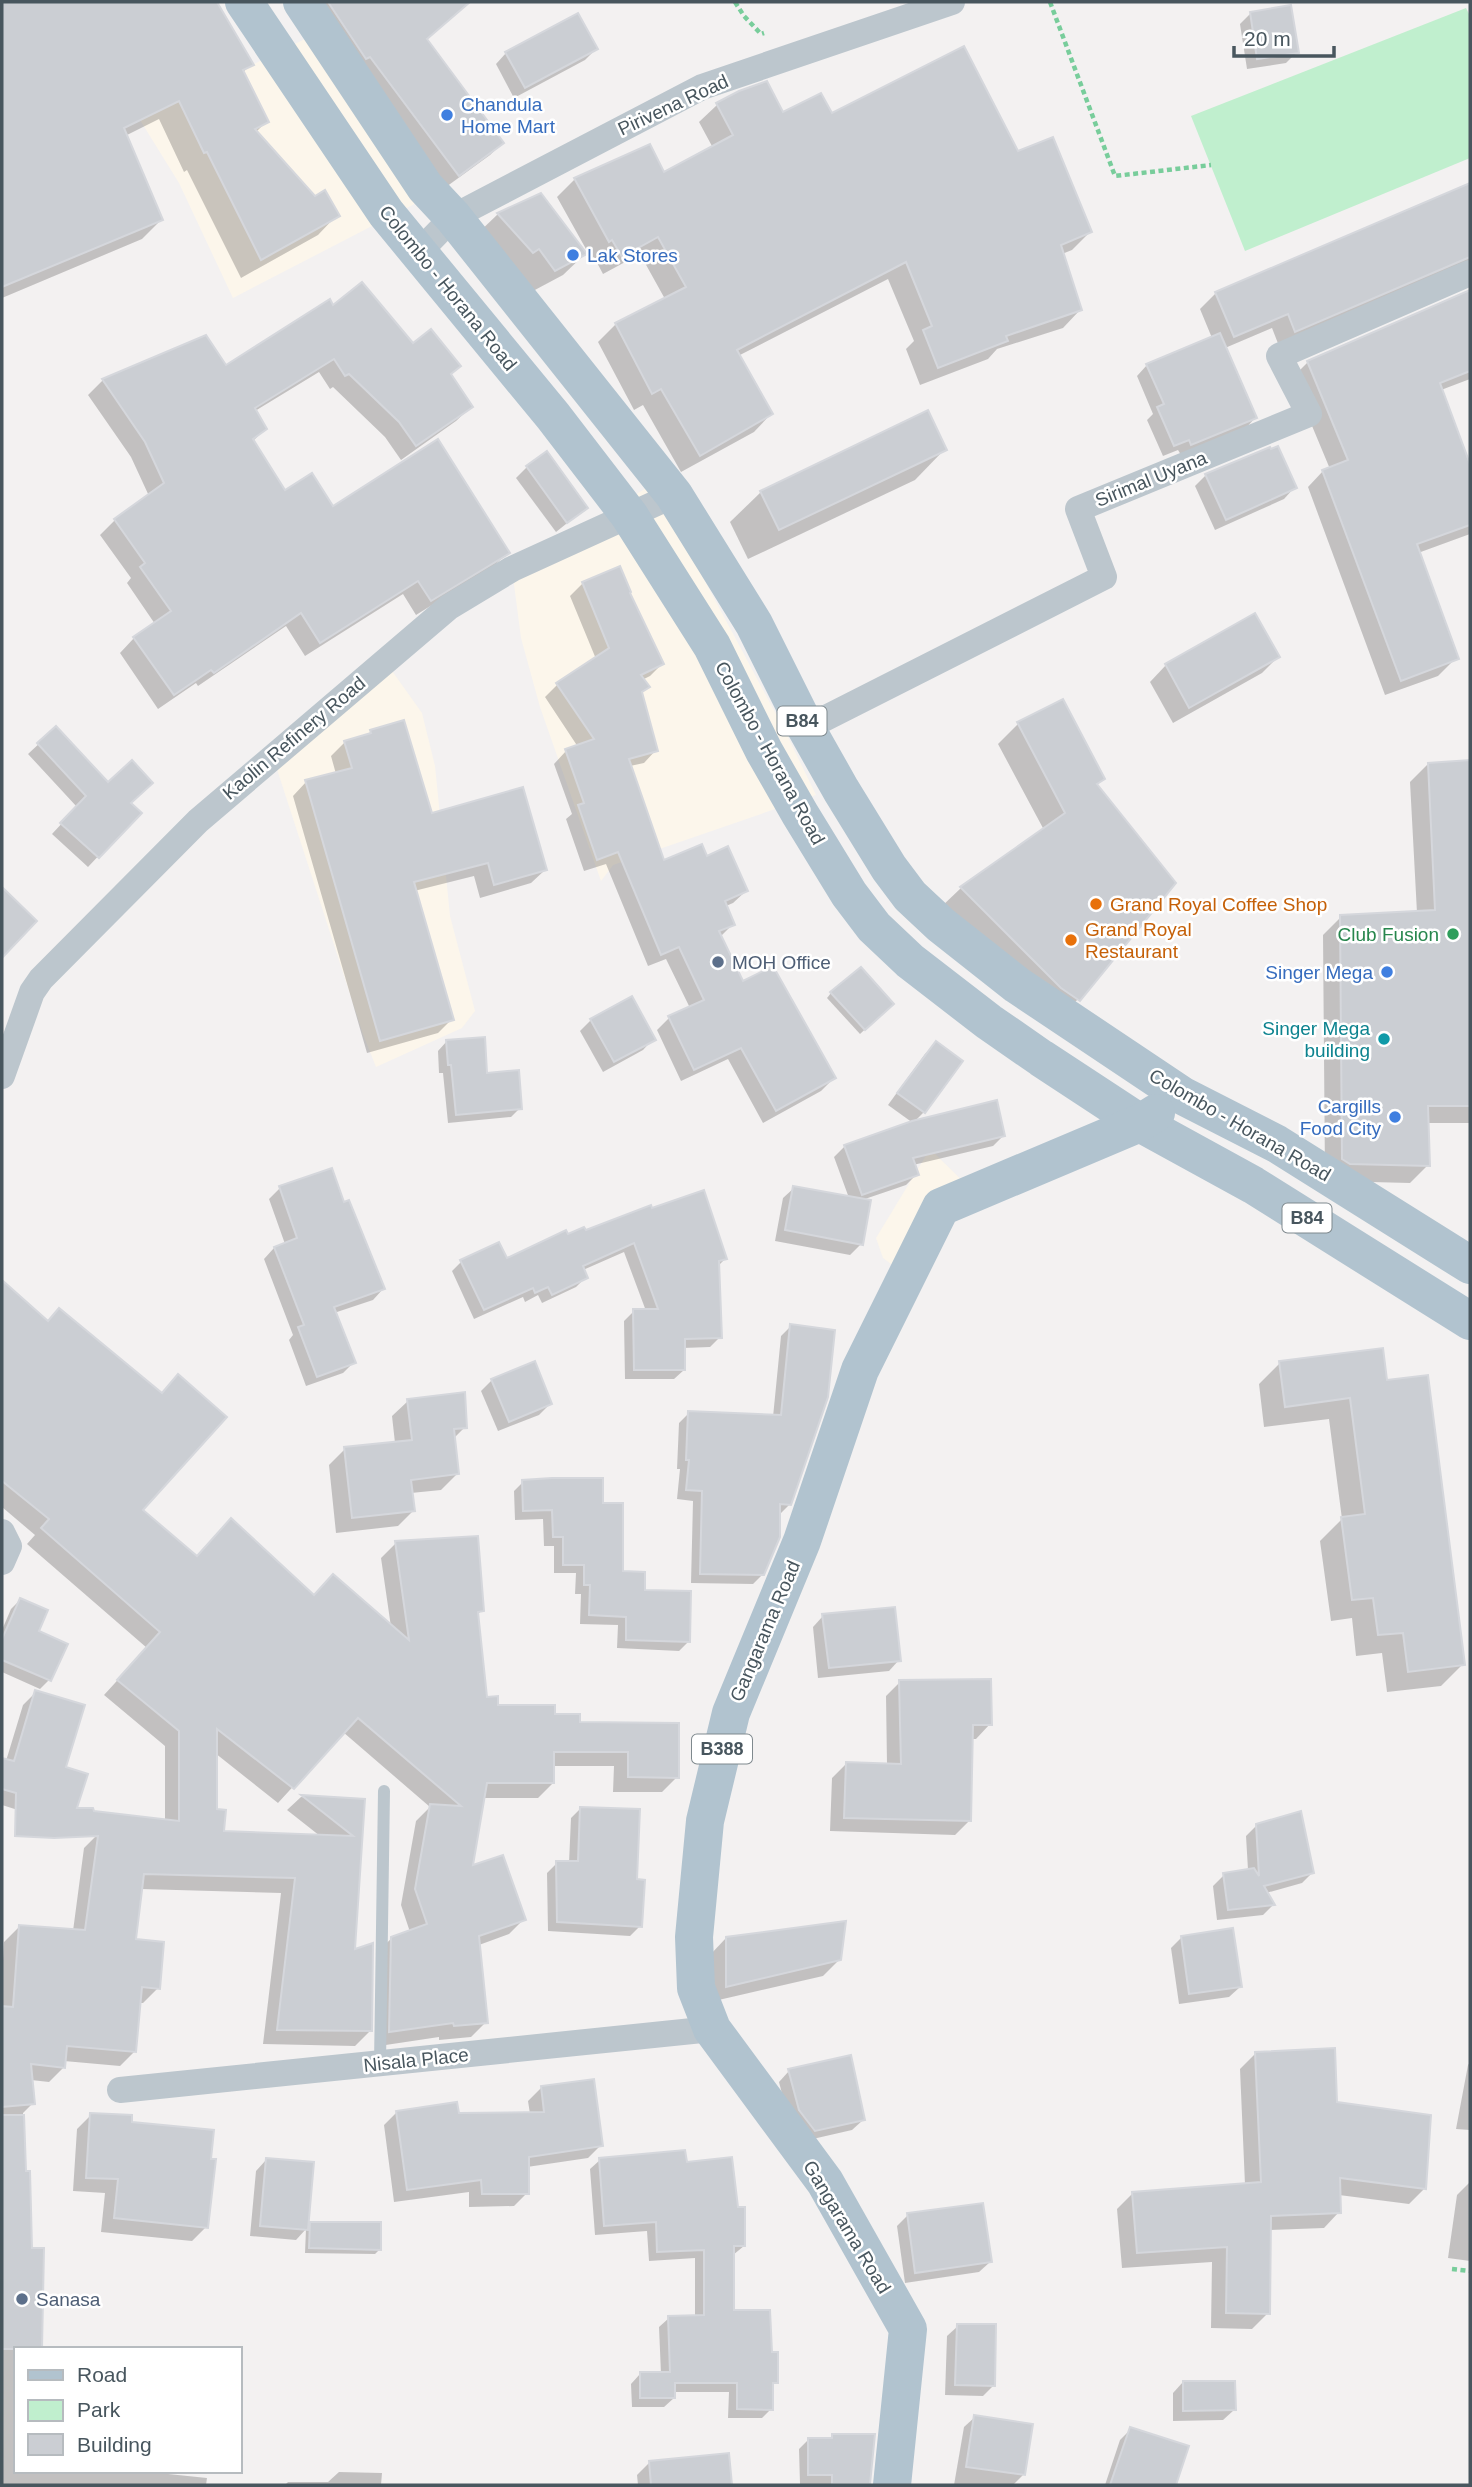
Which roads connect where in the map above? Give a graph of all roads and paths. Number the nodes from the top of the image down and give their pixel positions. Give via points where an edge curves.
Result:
1 (244, 2) edge
2 (302, 2) edge
3 (952, 2) edge
4 (1050, 2) edge
5 (1211, 166) dead end
6 (453, 217) junction
7 (418, 253) junction
8 (1470, 273) edge
9 (674, 495) junction
10 (629, 515) junction
11 (806, 729) junction
12 (2, 1076) edge
13 (1183, 1097) junction
14 (1140, 1124) junction
15 (1470, 1265) edge
16 (1470, 1321) edge
17 (2, 1532) edge
18 (2, 1562) edge
19 (384, 1791) dead end
20 (712, 2029) junction
21 (380, 2064) junction
22 (120, 2090) dead end
23 (1452, 2269) dead end
24 (1470, 2271) edge
25 (892, 2485) edge

1 - 7 main road, Colombo - Horana Road / B84 via 386,213
2 - 6 main road, Colombo - Horana Road / B84 via 425,187
3 - 6 street, Pirivena Road via 702,87
4 - 5 path via 1115,176
6 - 7 street, Pirivena Road
6 - 9 main road, Colombo - Horana Road / B84
7 - 10 main road, Colombo - Horana Road / B84
8 - 11 street, Sirimal Uyana via 1279,356 1309,414 1078,509 1104,577
9 - 10 street, Kaolin Refinery Road
9 - 11 main road, Colombo - Horana Road / B84 via 754,624
10 - 12 street, Kaolin Refinery Road via 512,569 449,607 198,821 41,979 32,992
10 - 14 main road, Colombo - Horana Road / B84 via 712,646 800,814 874,927 989,1022
11 - 13 main road, Colombo - Horana Road / B84 via 888,868 910,896 1017,985
13 - 14 main road, Gangarama Road
13 - 15 main road, Colombo - Horana Road / B84 via 1277,1144
14 - 16 main road, Colombo - Horana Road / B84 via 1252,1185
14 - 20 main road, Gangarama Road / B388 via 942,1207 860,1370 802,1541 730,1713 705,1821 694,1937 696,1988
17 - 18 street via 9,1546
19 - 21 lane
20 - 21 street, Nisala Place
20 - 25 main road, Gangarama Road / B388 via 825,2182 908,2329
21 - 22 street, Nisala Place
23 - 24 path

